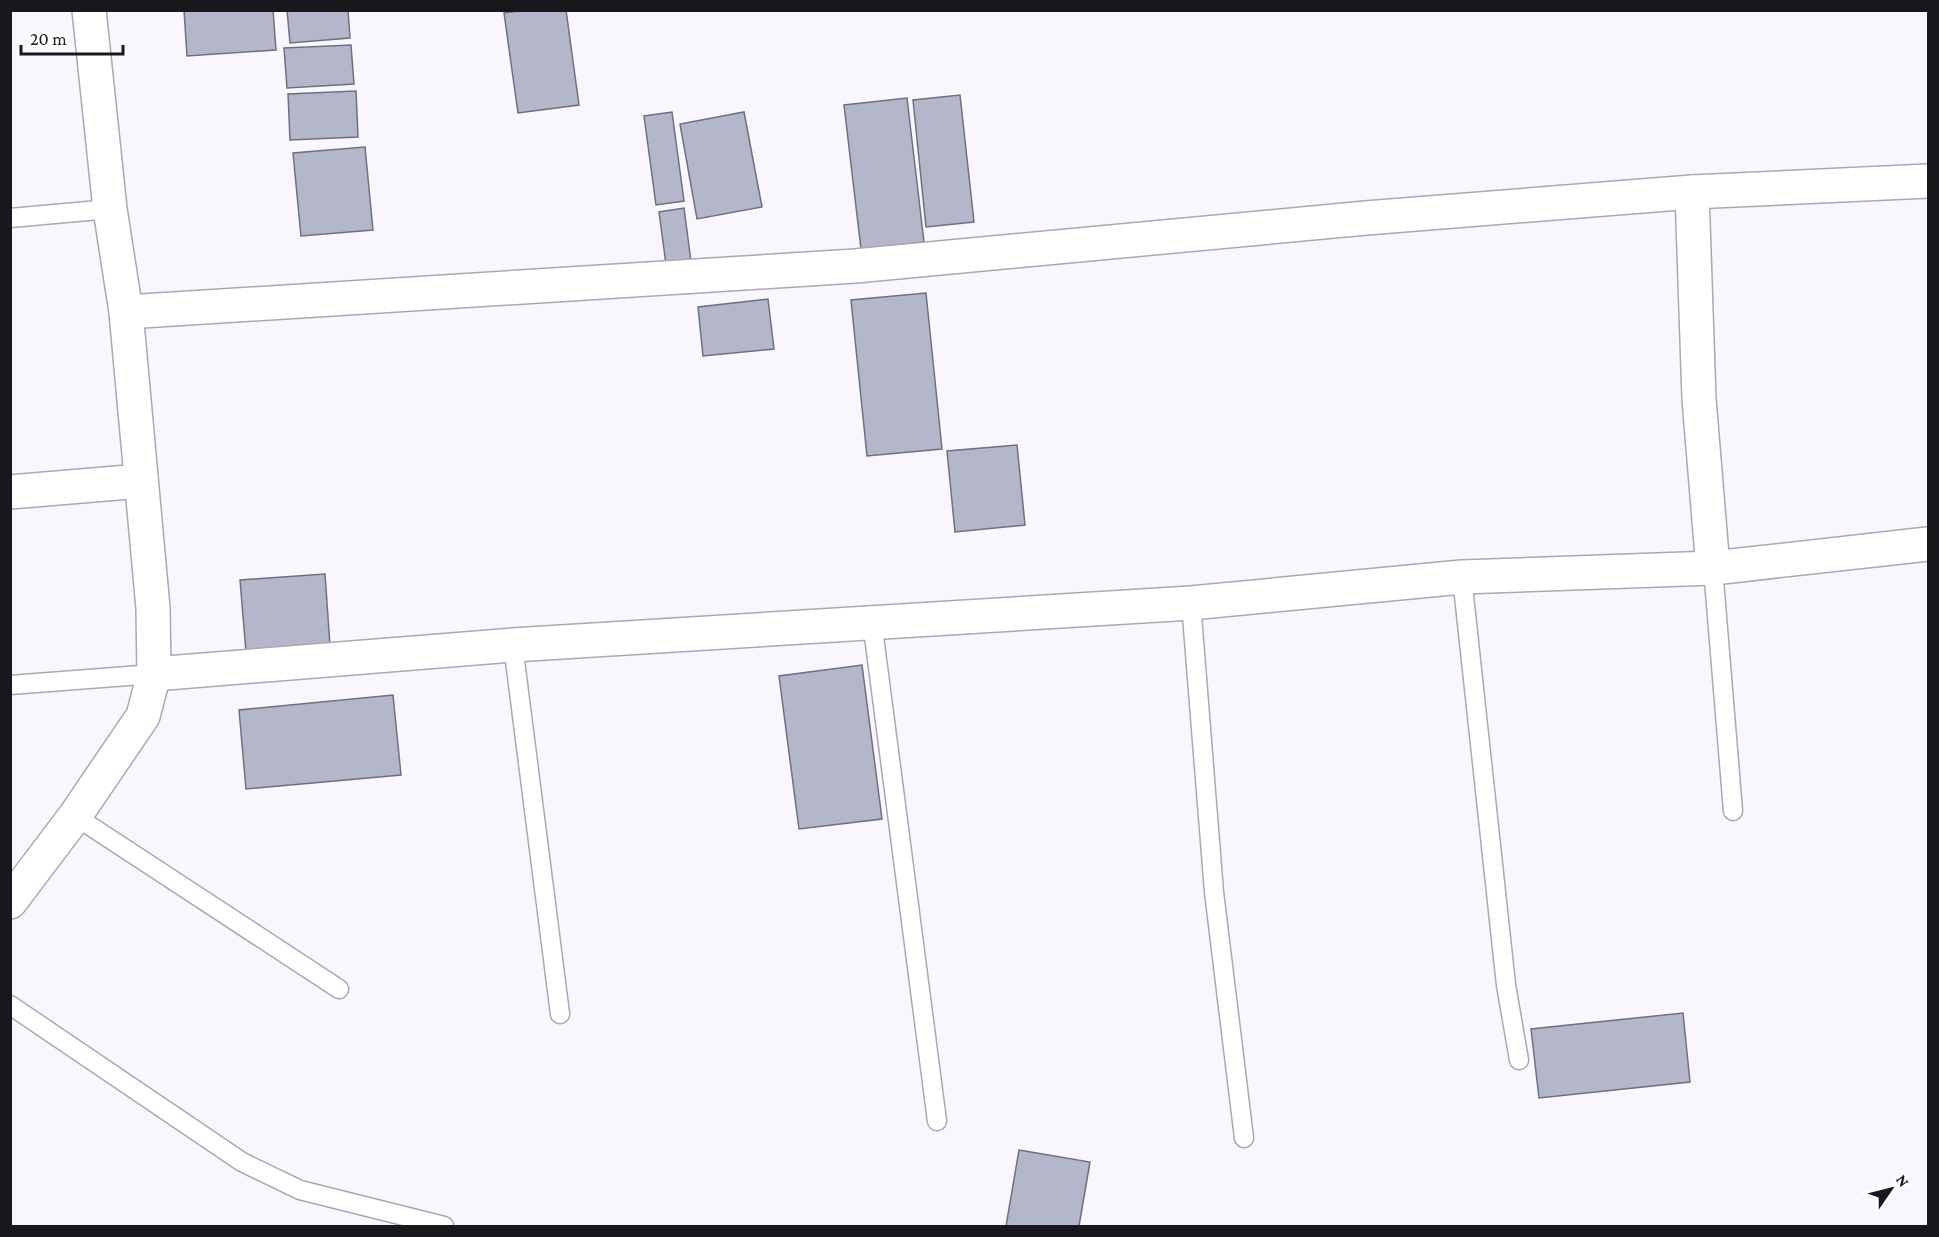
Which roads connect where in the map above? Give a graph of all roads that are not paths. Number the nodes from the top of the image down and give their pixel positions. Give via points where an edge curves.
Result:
1 (89, 10) edge
2 (1929, 181) edge
3 (1692, 192) junction
4 (110, 209) junction
5 (10, 219) edge
6 (126, 312) junction
7 (141, 481) junction
8 (10, 492) edge
9 (1929, 544) edge
10 (1713, 568) junction
11 (1462, 577) junction
12 (1191, 603) junction
13 (872, 621) junction
14 (513, 645) junction
15 (154, 674) junction
16 (10, 685) edge
17 (1733, 811) dead end
18 (75, 816) junction
19 (10, 902) edge
20 (339, 989) dead end
21 (10, 1005) edge
22 (560, 1014) dead end
23 (1518, 1060) dead end
24 (937, 1121) dead end
25 (1244, 1138) dead end
26 (444, 1227) edge

1 - 4 street
2 - 3 street
3 - 6 street via 855,266
3 - 10 street via 1699,399
4 - 5 lane
4 - 6 street
6 - 7 street
7 - 8 street
7 - 15 street via 153,608
9 - 10 street
10 - 11 street
10 - 17 lane
11 - 12 street
11 - 23 lane via 1506,985
12 - 13 street
12 - 25 lane via 1214,892
13 - 14 street
13 - 24 lane
14 - 15 street
14 - 22 lane
15 - 16 lane
15 - 18 street via 143,716
18 - 19 street
18 - 20 lane
21 - 26 lane via 242,1162 300,1190

